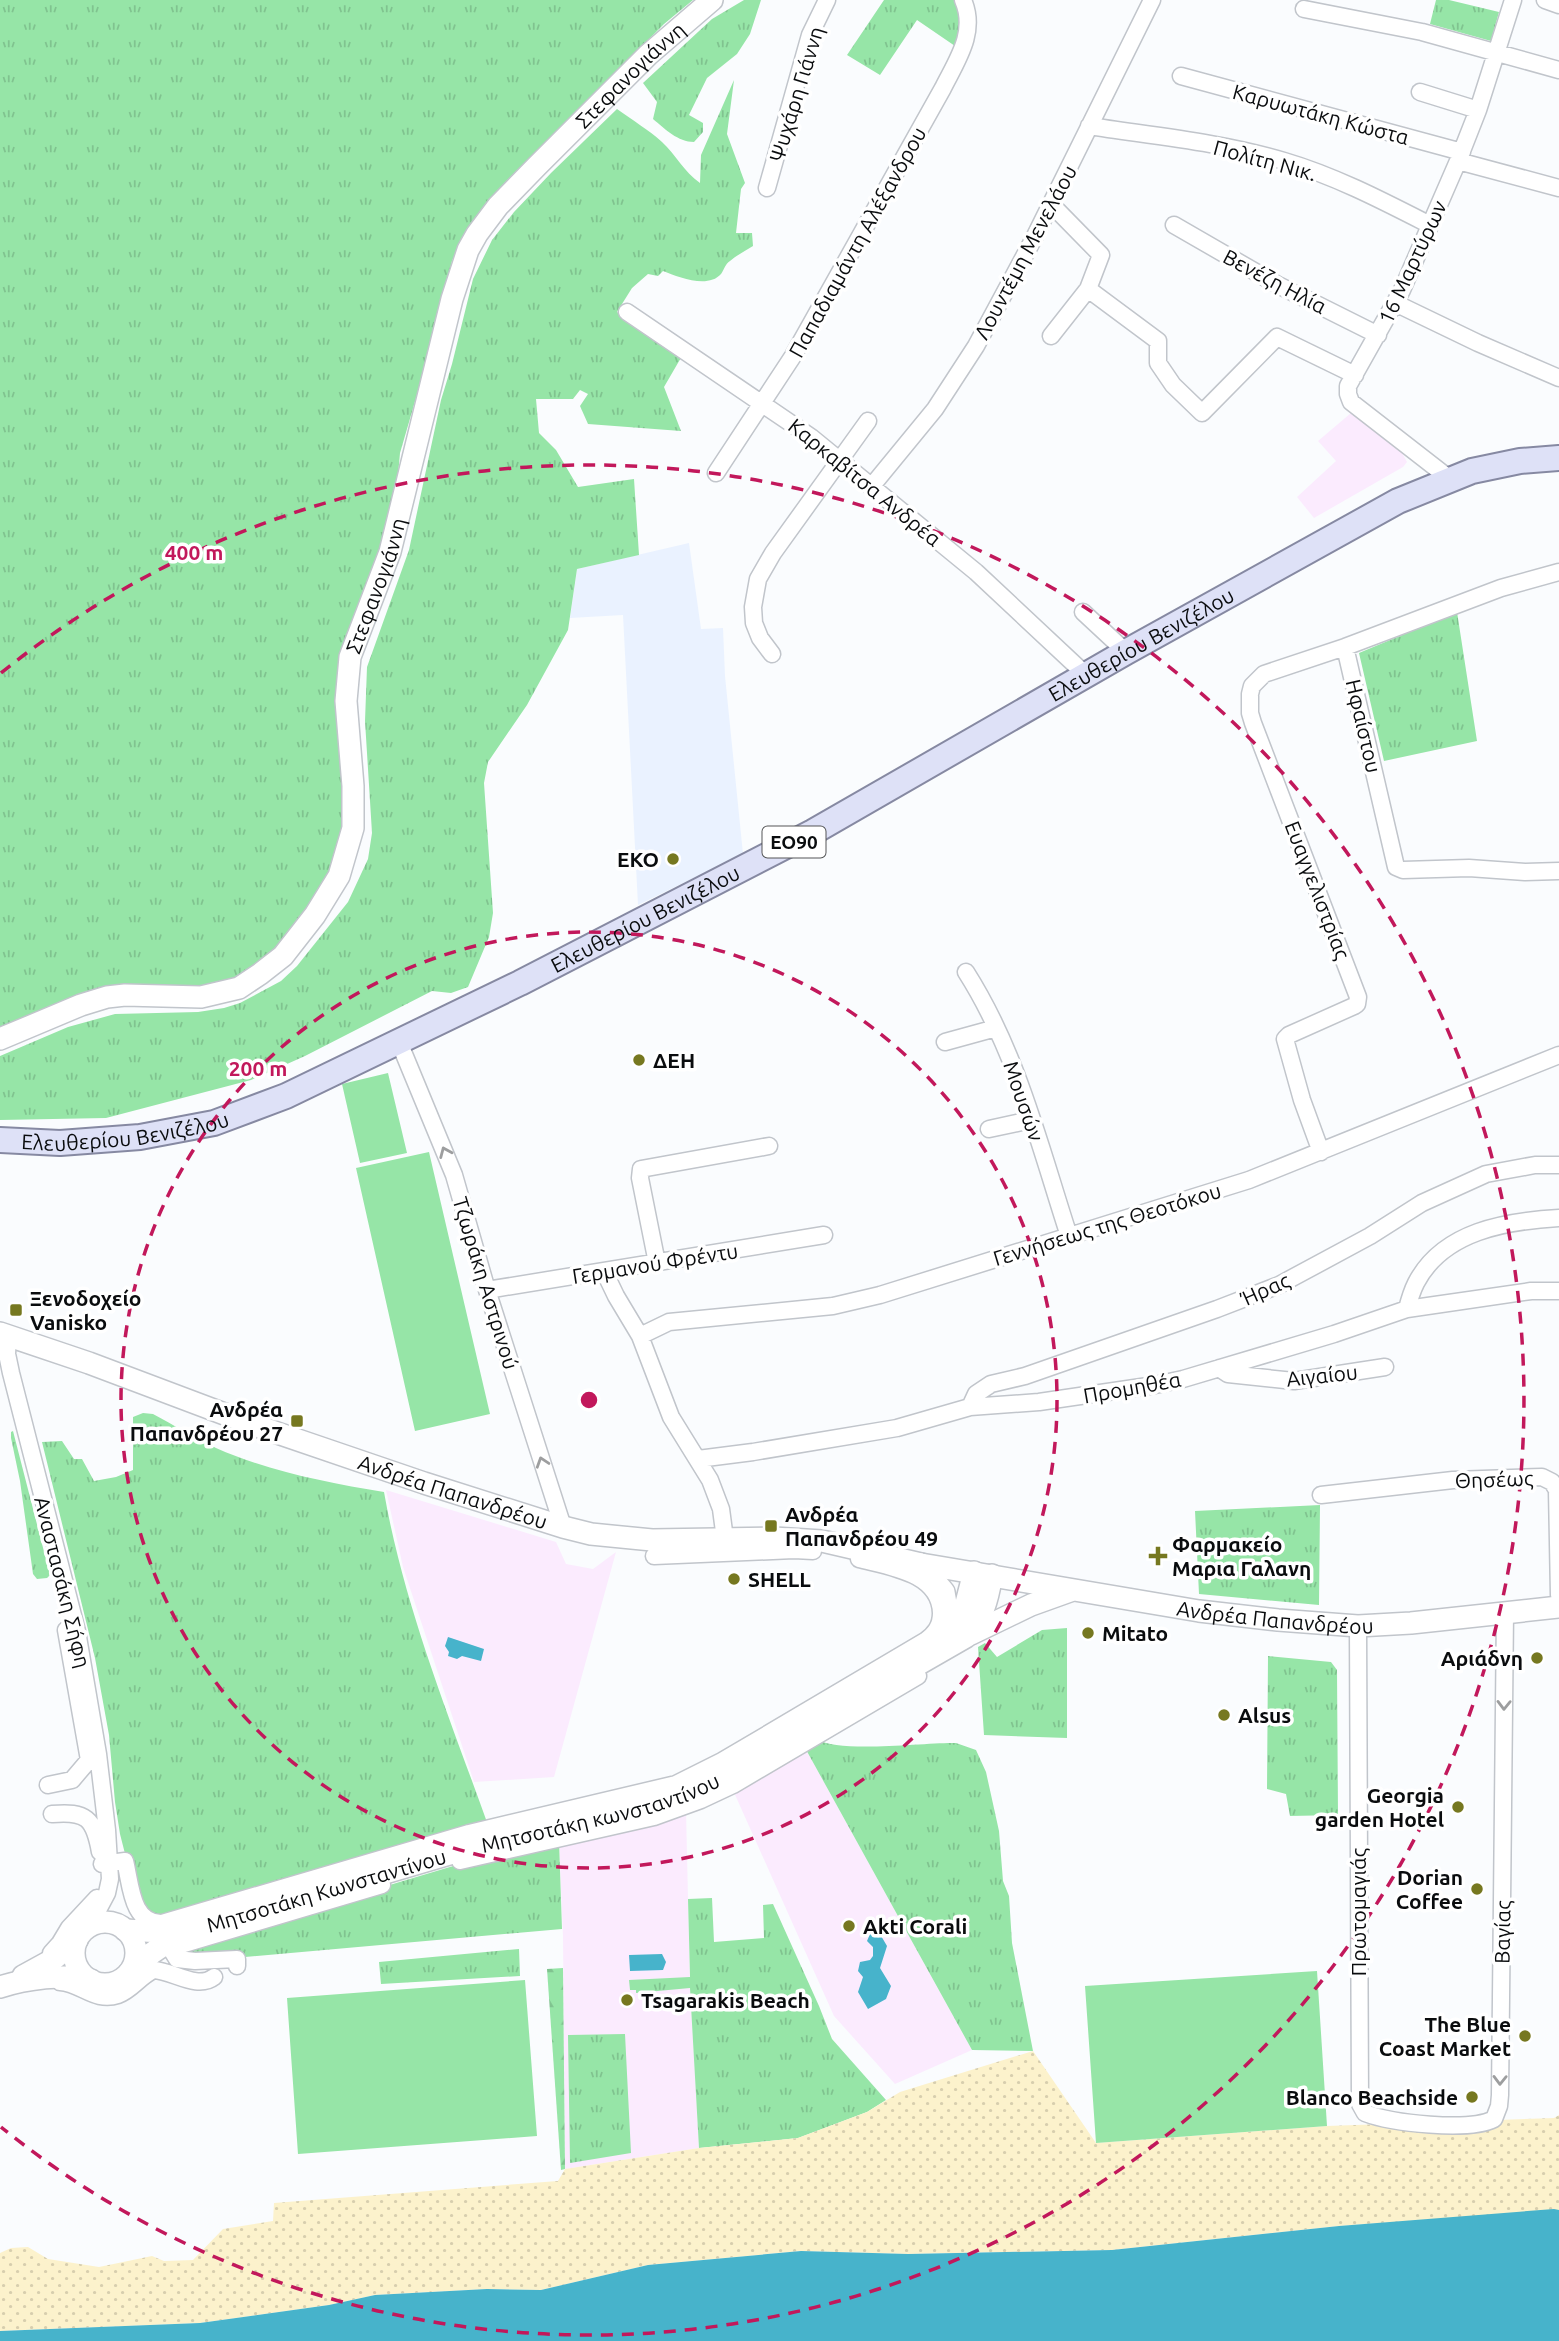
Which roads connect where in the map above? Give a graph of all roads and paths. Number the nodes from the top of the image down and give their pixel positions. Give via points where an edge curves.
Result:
1 (712, 0) edge
2 (827, 0) edge
3 (963, 0) edge
4 (1152, 0) edge
5 (1513, 0) edge
6 (1545, 0) edge
7 (1559, 5) edge
8 (1304, 9) dead end
9 (1497, 53) junction
10 (1559, 70) edge
11 (1181, 76) dead end
12 (1420, 92) dead end
13 (1478, 110) junction
14 (1089, 126) junction
15 (1460, 156) junction
16 (767, 188) dead end
17 (1559, 188) edge
18 (1051, 204) junction
19 (1174, 225) dead end
20 (1430, 225) junction
21 (1087, 289) junction
22 (1395, 303) junction
23 (627, 312) dead end
24 (1378, 335) junction
25 (1051, 336) dead end
26 (1354, 375) junction
27 (1559, 378) edge
28 (764, 402) junction
29 (868, 421) dead end
30 (1559, 458) edge
31 (839, 459) junction
32 (716, 473) dead end
33 (1450, 479) junction
34 (871, 487) junction
35 (1559, 572) edge
36 (1083, 612) dead end
37 (1345, 647) junction
38 (1126, 652) junction
39 (772, 654) dead end
40 (1086, 675) junction
41 (1559, 871) edge
42 (965, 972) dead end
43 (996, 1028) junction
44 (0, 1039) edge
45 (399, 1042) junction
46 (945, 1042) dead end
47 (1559, 1055) edge
48 (1031, 1120) junction
49 (989, 1129) dead end
50 (0, 1140) edge
51 (769, 1146) dead end
52 (1321, 1152) junction
53 (1559, 1165) edge
54 (1559, 1218) edge
55 (824, 1235) dead end
56 (1069, 1236) junction
57 (657, 1263) junction
58 (604, 1271) junction
59 (486, 1290) junction
60 (1559, 1291) edge
61 (1406, 1309) junction
62 (4, 1334) edge
63 (640, 1336) junction
64 (1385, 1367) dead end
65 (1219, 1368) junction
66 (971, 1407) junction
67 (698, 1459) junction
68 (1321, 1495) dead end
69 (564, 1527) junction
70 (726, 1539) junction
71 (654, 1556) dead end
72 (921, 1564) junction
73 (983, 1574) junction
74 (1559, 1595) edge
75 (1066, 1596) junction
76 (1559, 1607) edge
77 (1505, 1612) junction
78 (1358, 1626) junction
79 (66, 1630) dead end
80 (959, 1634) junction
81 (728, 1774) joint
82 (48, 1785) dead end
83 (52, 1814) dead end
84 (470, 1848) joint
85 (110, 1863) junction
86 (190, 1930) junction
87 (130, 1933) junction
88 (83, 1934) junction
89 (237, 1966) dead end
90 (52, 1969) junction
91 (129, 1973) junction
92 (214, 1977) dead end
93 (91, 1980) junction
94 (5, 1985) edge
95 (1365, 2113) joint

1 - 44 street, Στεφανογιάννη via 667,37 536,166 498,206 468,250 390,552 350,657 346,701 353,828 340,876 315,915 283,956 239,988 201,997 107,996
2 - 16 street, Ψυχάρη Γιάννη via 810,35
3 - 28 street, Παπαδιαμάντη Αλέξανδρου via 969,26 958,59
4 - 14 street, Λουντέμη Μενελάου
5 - 9 street, 16 Μαρτύρων
6 - 7 street
8 - 9 street via 1422,32
9 - 10 street
9 - 13 street, 16 Μαρτύρων
11 - 15 street, Καρυωτάκη Κώστα
12 - 13 street
13 - 15 street, 16 Μαρτύρων
14 - 18 street, Λουντέμη Μενελάου
14 - 20 street, Πολίτη Νικ. via 1278,159 1352,186
15 - 17 street, Καρυωτάκη Κώστα
15 - 20 street, 16 Μαρτύρων
18 - 21 street via 1101,255
18 - 34 street, Λουντέμη Μενελάου via 969,356 935,409
19 - 24 street, Βενέζη Ηλία via 1270,281
20 - 22 street, 16 Μαρτύρων
21 - 25 street
21 - 26 street via 1158,341 1158,363 1202,413 1277,337
22 - 24 street, 16 Μαρτύρων
22 - 27 street
23 - 28 street, Καρκαβίτσα Ανδρέα
24 - 26 street, 16 Μαρτύρων
26 - 33 street via 1348,386 1351,402
28 - 31 street, Καρκαβίτσα Ανδρέα
28 - 32 street, Παπαδιαμάντη Αλέξανδρου
29 - 31 street
30 - 33 main road, Ελευθερίου Βενιζέλου / ΕΟ90 via 1520,461
31 - 34 street, Καρκαβίτσα Ανδρέα
31 - 39 street via 758,579 754,623
33 - 38 main road, Ελευθερίου Βενιζέλου / ΕΟ90 via 1398,501
34 - 40 street, Καρκαβίτσα Ανδρέα via 976,572
35 - 37 street via 1500,588
36 - 38 street
37 - 41 street, Ηφαίστου via 1396,867
37 - 52 street, Ευαγγελιστρίας via 1264,674 1250,694 1253,723 1358,997 1354,1006 1286,1040
38 - 40 main road, Ελευθερίου Βενιζέλου / ΕΟ90
40 - 45 main road, Ελευθερίου Βενιζέλου / ΕΟ90 via 813,832
42 - 43 street, Μουσών
43 - 46 street
43 - 48 street, Μουσών
45 - 50 main road, Ελευθερίου Βενιζέλου / ΕΟ90 via 286,1096 214,1123 114,1140
59 -> 45 street, Τζωράκη Αστρινού via 454,1175
47 - 52 street, Γεννήσεως της Θεοτόκου
48 - 49 street
48 - 56 street, Μουσών
51 - 57 street via 641,1169
52 - 56 street, Γεννήσεως της Θεοτόκου via 1249,1180
53 - 66 street, Ήρας via 1486,1174 1422,1203 1279,1285 991,1384 976,1394
54 - 61 street via 1495,1227 1457,1241 1424,1271
55 - 57 street, Γερμανού Φρέντυ
56 - 63 street, Γεννήσεως της Θεοτόκου via 856,1301 679,1320
57 - 58 street, Γερμανού Φρέντυ
58 - 59 street, Γερμανού Φρέντυ
58 - 63 street
69 -> 59 street, Τζωράκη Αστρινού
60 - 61 street, Προμηθέα
61 - 65 street, Προμηθέα
62 - 69 street, Ανδρέα Παπανδρέου via 251,1424
62 - 85 street, Αναστασάκη Σήφη via 80,1645
63 - 67 street via 671,1417
64 - 65 street, Αιγαίου via 1294,1381 1228,1374
65 - 66 street, Προμηθέα via 1123,1390
66 - 67 street, Προμηθέα via 897,1428
67 - 70 street via 718,1501
68 - 74 street, Θησέως via 1453,1480 1542,1477 1557,1490
69 - 70 street, Ανδρέα Παπανδρέου via 635,1540
70 - 72 street, Ανδρέα Παπανδρέου via 814,1540
71 - 86 street via 794,1550 844,1556 923,1579 939,1598 940,1624 925,1642 676,1784 469,1833
72 - 73 street, Ανδρέα Παπανδρέου
72 - 80 street via 944,1592
73 - 75 street, Ανδρέα Παπανδρέου
73 - 80 street via 988,1599 982,1617
75 - 78 street, Ανδρέα Παπανδρέου
75 - 80 street
75 - 86 street via 987,1636 733,1785 681,1809
76 - 77 street, Ανδρέα Παπανδρέου
77 - 78 street, Ανδρέα Παπανδρέου
77 -> 95 street, Βαγίας via 1499,2106 1494,2119 1464,2126 1388,2120
78 - 95 street, Πρωτομαγιάς via 1359,2089
79 - 82 street via 89,1760 72,1780
80 - 81 street, Μητσοτάκη Κωνσταντίνου via 937,1653
81 - 84 street, Μητσοτάκη κωνσταντίνου via 646,1807
83 - 85 street via 72,1812 86,1818
84 - 86 street, Μητσοτάκη Κωνσταντίνου
85 - 86 street via 125,1861 136,1905 146,1920
85 - 87 street
85 - 88 street via 107,1893
85 - 90 street via 98,1895 47,1956
86 - 87 street
86 - 89 street via 173,1955 191,1961 237,1959
86 - 91 street
87 - 88 street via 105,1922
87 - 91 street via 136,1957
88 - 90 street
88 - 93 street via 74,1954 82,1974
90 - 92 street via 57,1983 74,1984 102,1997 122,1993 154,1970 198,1982
90 - 93 street
90 - 94 street
91 - 93 street via 111,1983

